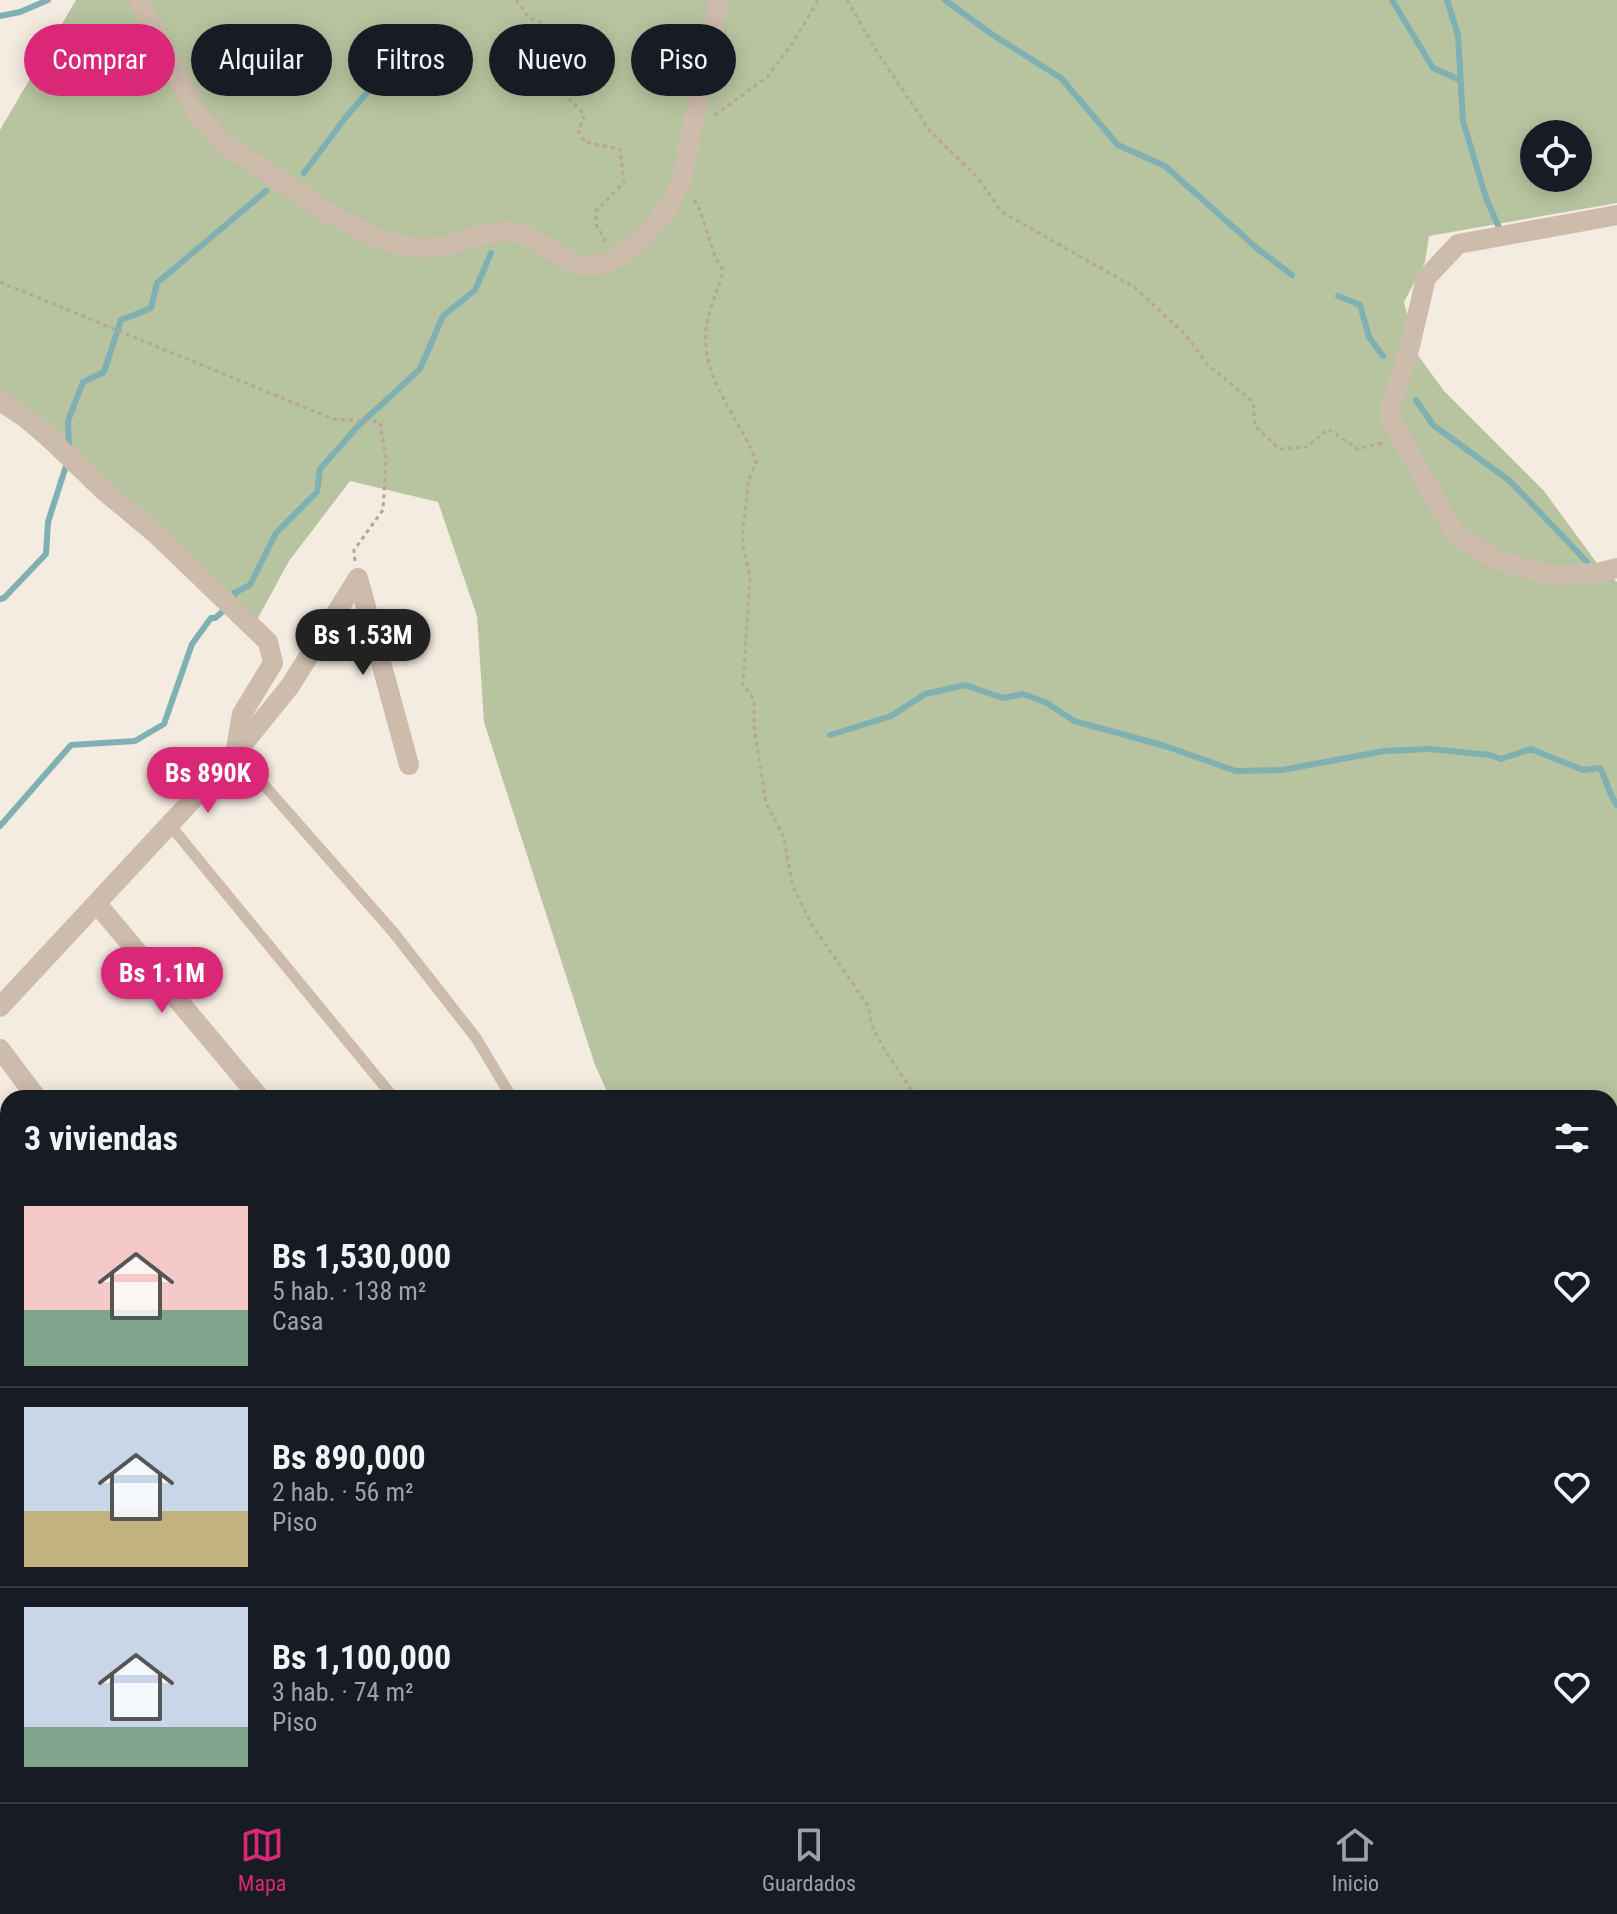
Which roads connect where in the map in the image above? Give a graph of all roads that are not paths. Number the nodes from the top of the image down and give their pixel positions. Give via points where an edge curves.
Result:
1 (139, 0) edge
2 (719, 0) edge
3 (1617, 215) edge
4 (0, 401) edge
5 (1617, 568) edge
6 (236, 753) junction
7 (409, 765) dead end
8 (170, 825) junction
9 (97, 904) junction
10 (0, 1007) edge
11 (1, 1059) edge
12 (30, 1090) edge
13 (253, 1090) edge
14 (387, 1090) edge
15 (507, 1090) edge

1 - 2 street via 195,110 223,143 328,213 376,238 413,248 443,247 483,234 524,234 577,265 591,267 617,258 669,207 681,181
3 - 5 street via 1458,244 1426,278 1391,406 1391,420 1456,536 1497,560 1549,575
4 - 6 street via 36,425 268,642 273,663 242,714
6 - 7 street via 290,686 358,578
6 - 8 street
6 - 15 lane via 394,933 476,1038
8 - 9 street
8 - 14 lane
9 - 10 street
9 - 13 street
11 - 12 street

